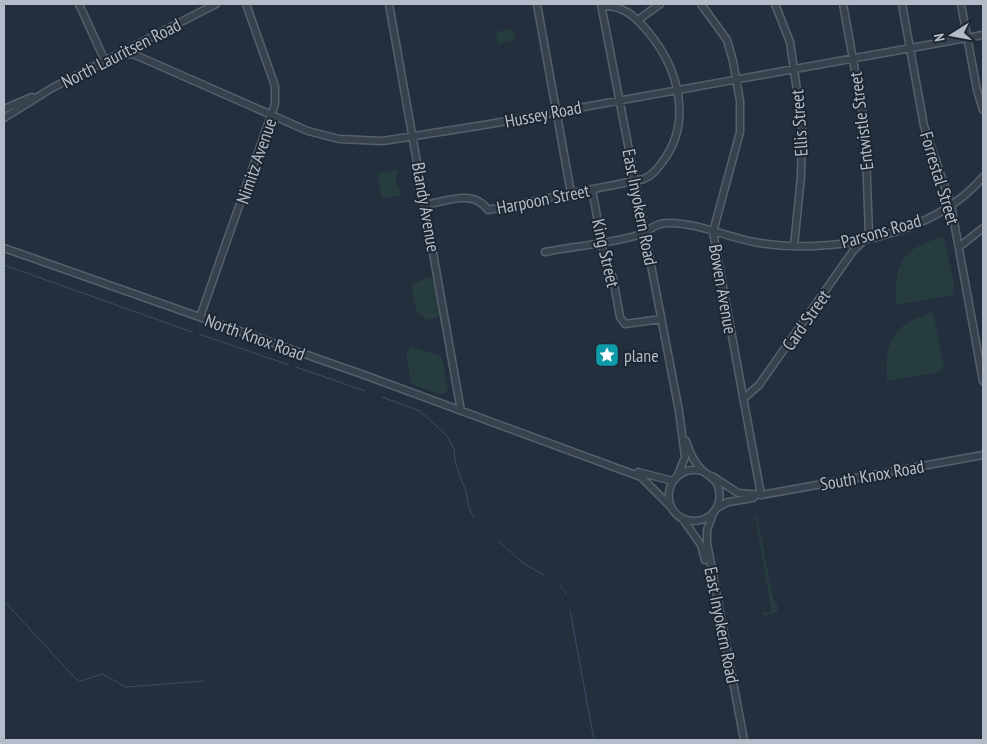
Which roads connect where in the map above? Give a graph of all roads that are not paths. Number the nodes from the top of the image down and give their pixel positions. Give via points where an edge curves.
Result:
1 (79, 4) edge
2 (216, 4) edge
3 (246, 4) edge
4 (389, 4) edge
5 (536, 4) edge
6 (660, 4) edge
7 (701, 4) edge
8 (775, 4) edge
9 (843, 4) edge
10 (902, 4) edge
11 (961, 4) edge
12 (602, 5) edge
13 (638, 20) junction
14 (983, 35) edge
15 (967, 38) junction
16 (142, 42) junction
17 (910, 48) junction
18 (115, 56) junction
19 (143, 58) junction
20 (854, 58) junction
21 (105, 61) junction
22 (794, 69) junction
23 (736, 78) junction
24 (52, 88) junction
25 (677, 88) junction
26 (620, 100) junction
27 (275, 104) junction
28 (256, 108) junction
29 (4, 109) edge
30 (983, 110) edge
31 (556, 111) junction
32 (272, 114) junction
33 (4, 118) edge
34 (413, 137) junction
35 (983, 177) edge
36 (635, 181) junction
37 (592, 189) junction
38 (571, 193) junction
39 (425, 205) junction
40 (951, 205) junction
41 (983, 228) edge
42 (645, 232) junction
43 (713, 232) junction
44 (866, 239) junction
45 (602, 242) junction
46 (794, 246) junction
47 (959, 247) junction
48 (4, 248) edge
49 (545, 252) dead end
50 (200, 317) junction
51 (661, 318) junction
52 (982, 364) edge
53 (983, 381) edge
54 (743, 399) junction
55 (462, 411) junction
56 (679, 411) junction
57 (506, 427) junction
58 (983, 455) edge
59 (703, 471) junction
60 (712, 476) junction
61 (675, 478) junction
62 (761, 495) junction
63 (671, 507) junction
64 (715, 510) junction
65 (682, 518) junction
66 (740, 740) edge
67 (744, 740) edge

1 - 21 street
2 - 16 street, North Lauritsen Road
3 - 27 street, Nimitz Avenue via 275,86
4 - 34 street, Blandy Avenue
5 - 31 street
6 - 13 street
7 - 23 street, Bowen Avenue via 727,40
8 - 22 street, Ellis Street via 788,35
9 - 20 street, Entwistle Street
10 - 17 street, Forrestal Street
11 - 15 street
12 - 13 street, Harpoon Street via 614,5
12 - 26 street, East Inyokern Road
13 - 25 street, Harpoon Street via 664,52
14 - 15 street, Hussey Road
15 - 17 street, Hussey Road
15 - 30 street
16 - 18 street, North Lauritsen Road
16 - 19 street via 139,49
17 - 20 street, Hussey Road
17 - 40 street, Forrestal Street via 924,126
18 - 19 street, Hussey Road via 133,54
18 - 21 street, North Lauritsen Road
19 - 28 street, Hussey Road
20 - 22 street, Hussey Road
20 - 44 street, Entwistle Street via 867,147 870,228
21 - 24 street, North Lauritsen Road
22 - 23 street, Hussey Road
22 - 46 street, Ellis Street via 802,125
23 - 25 street, Hussey Road
23 - 43 street, Bowen Avenue via 741,123
24 - 29 street, North Lauritsen Road
24 - 33 street, North Lauritsen Road
25 - 26 street, Hussey Road
25 - 36 street, Harpoon Street via 679,123 671,149 655,172
26 - 31 street, Hussey Road
26 - 36 street, East Inyokern Road
27 - 28 street via 268,109
27 - 32 street, Nimitz Avenue
28 - 32 street, Hussey Road
31 - 34 street, Hussey Road
31 - 38 street
32 - 34 street, Hussey Road via 308,131 339,139 369,142
32 - 50 street, Nimitz Avenue
34 - 39 street, Blandy Avenue
35 - 40 street, Parsons Road
36 - 37 street, Harpoon Street
36 - 42 street, East Inyokern Road
37 - 38 street, Harpoon Street
37 - 45 street, King Street
38 - 39 street, Harpoon Street via 488,210 472,198
39 - 55 street, Blandy Avenue
40 - 44 street, Parsons Road via 904,228
40 - 47 street, Forrestal Street
41 - 47 street
42 - 43 street, Parsons Road via 658,224 671,223
42 - 45 street, Parsons Road
42 - 51 street, East Inyokern Road
43 - 46 street, Parsons Road via 754,242
43 - 54 street, Bowen Avenue
44 - 46 street, Parsons Road via 835,245
44 - 54 street, Card Street via 853,251 759,385
45 - 49 street, Parsons Road
45 - 51 street, King Street via 620,316 625,324
47 - 52 street, Forrestal Street
48 - 50 street, North Knox Road
50 - 55 street, North Knox Road
51 - 56 street, East Inyokern Road
52 - 53 street, Forrestal Street
54 - 62 street, Bowen Avenue
55 - 57 street, North Knox Road
56 - 59 street, East Inyokern Road via 688,448
56 - 61 street, East Inyokern Road via 685,457
57 - 61 street, North Knox Road via 639,472
57 - 63 street, North Knox Road via 641,477
58 - 62 street, South Knox Road
59 - 60 street
59 - 61 street via 690,470
60 - 62 street, South Knox Road via 738,493
60 - 64 street via 720,496
61 - 63 street via 669,489
62 - 64 street, South Knox Road via 728,502
63 - 65 street
64 - 65 street via 697,521
64 - 67 street, East Inyokern Road via 707,530 707,543
65 - 66 street, East Inyokern Road via 704,554

